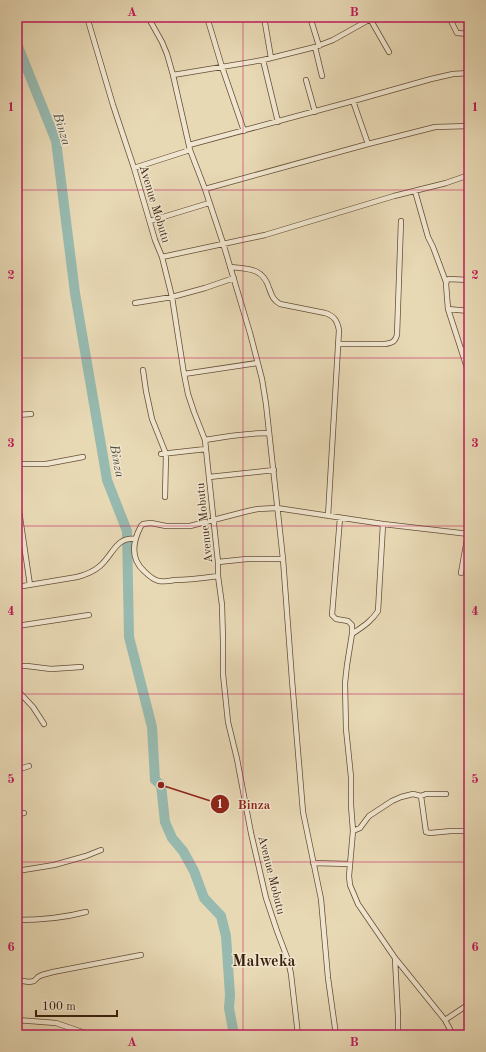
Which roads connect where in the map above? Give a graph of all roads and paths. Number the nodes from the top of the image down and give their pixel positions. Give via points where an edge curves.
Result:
1 (87, 17) edge
2 (148, 17) edge
3 (207, 17) edge
4 (264, 17) edge
5 (310, 17) edge
6 (449, 17) edge
7 (371, 18) edge
8 (469, 34) edge
9 (317, 46) junction
10 (389, 52) dead end
11 (271, 58) junction
12 (263, 60) junction
13 (222, 67) junction
14 (469, 73) edge
15 (173, 75) junction
16 (322, 76) dead end
17 (306, 80) dead end
18 (353, 101) junction
19 (315, 112) junction
20 (278, 122) junction
21 (469, 126) edge
22 (244, 131) junction
23 (368, 144) junction
24 (190, 148) junction
25 (134, 168) junction
26 (469, 175) edge
27 (205, 189) junction
28 (415, 191) junction
29 (209, 203) junction
30 (150, 220) junction
31 (401, 221) dead end
32 (223, 243) junction
33 (162, 256) junction
34 (230, 267) junction
35 (234, 278) junction
36 (469, 280) edge
37 (446, 282) junction
38 (172, 298) junction
39 (135, 303) dead end
40 (448, 309) junction
41 (469, 311) edge
42 (338, 344) junction
43 (469, 349) edge
44 (460, 350) junction
45 (257, 363) junction
46 (143, 370) dead end
47 (184, 374) junction
48 (469, 374) edge
49 (31, 414) dead end
50 (17, 415) edge
51 (269, 433) junction
52 (205, 440) junction
53 (206, 449) junction
54 (164, 454) junction
55 (83, 457) dead end
56 (17, 464) edge
57 (274, 470) junction
58 (209, 477) junction
59 (17, 497) edge
60 (165, 497) dead end
61 (277, 508) junction
62 (328, 516) junction
63 (340, 518) junction
64 (213, 521) junction
65 (383, 524) junction
66 (468, 534) edge
67 (134, 539) junction
68 (283, 559) junction
69 (218, 562) junction
70 (461, 573) dead end
71 (218, 576) junction
72 (30, 585) junction
73 (17, 587) edge
74 (89, 615) dead end
75 (17, 626) edge
76 (352, 634) junction
77 (17, 666) edge
78 (81, 667) dead end
79 (17, 688) edge
80 (44, 724) dead end
81 (29, 766) dead end
82 (17, 770) edge
83 (446, 794) dead end
84 (420, 796) junction
85 (24, 813) dead end
86 (17, 814) edge
87 (353, 831) junction
88 (469, 831) edge
89 (101, 850) dead end
90 (313, 863) junction
91 (350, 864) junction
92 (17, 871) edge
93 (86, 912) dead end
94 (17, 920) edge
95 (140, 955) dead end
96 (395, 958) junction
97 (17, 980) edge
98 (469, 1004) edge
99 (17, 1020) edge
100 (445, 1020) junction
101 (96, 1035) edge
102 (298, 1035) edge
103 (336, 1035) edge
104 (398, 1035) edge
105 (453, 1035) edge

1 - 25 street, Avenue Mobutu
2 - 15 street via 162,42
3 - 13 street
4 - 11 street
5 - 9 street
6 - 8 street via 457,33
7 - 9 street via 333,40
7 - 10 street
9 - 11 street
9 - 16 street
11 - 12 street
12 - 13 street
12 - 20 street
13 - 15 street
13 - 22 street
14 - 18 street via 430,79
15 - 24 street
17 - 19 street
18 - 19 street
18 - 23 street
19 - 20 street
20 - 22 street
21 - 23 street via 436,127
22 - 24 street
23 - 27 street
24 - 25 street
24 - 27 street
25 - 30 street, Avenue Mobutu
26 - 28 street
27 - 29 street
28 - 32 street via 272,232
28 - 37 street via 428,237
29 - 30 street
29 - 32 street
30 - 33 street, Avenue Mobutu
31 - 42 street via 396,339 385,344
32 - 33 street
32 - 34 street
33 - 38 street, Avenue Mobutu
34 - 35 street
34 - 42 street via 259,272 267,282 272,298 280,304 331,315 338,323
35 - 38 street
35 - 45 street
36 - 37 street via 449,279
37 - 40 street
38 - 39 street
38 - 47 street, Avenue Mobutu
40 - 41 street
40 - 44 street
42 - 62 street
43 - 44 street
44 - 48 street
45 - 47 street
45 - 51 street via 262,379
46 - 54 street via 152,419
47 - 52 street, Avenue Mobutu via 191,404
49 - 50 street
51 - 52 street via 248,433
51 - 57 street
52 - 53 street, Avenue Mobutu
53 - 54 street
53 - 58 street, Avenue Mobutu
54 - 60 street
55 - 56 street via 46,464
57 - 58 street
57 - 61 street
58 - 64 street, Avenue Mobutu
59 - 72 street
61 - 62 street
61 - 64 street via 258,509
61 - 68 street
62 - 63 street
63 - 65 street
63 - 76 street via 332,615 336,619 348,620 352,625
64 - 67 street via 190,526 143,524
64 - 69 street, Avenue Mobutu
65 - 66 street
65 - 76 street via 378,611 374,618
66 - 70 street
67 - 71 street via 138,564 152,578 165,581
67 - 72 street via 120,541 104,562 93,571 77,577
68 - 69 street
68 - 90 street via 302,797
69 - 71 street, Avenue Mobutu
71 - 102 street, Avenue Mobutu via 222,605 223,674 228,722 266,898 288,960
72 - 73 street
74 - 75 street
76 - 87 street via 346,665 345,699
77 - 78 street via 51,669
79 - 80 street
81 - 82 street
83 - 84 street
84 - 87 street via 401,796 369,816 360,828
84 - 88 street via 426,832
85 - 86 street
87 - 91 street
89 - 92 street via 54,865
90 - 91 street
90 - 103 street via 321,899
91 - 96 street via 350,885 358,904
93 - 94 street via 50,919
95 - 97 street via 53,972 34,981
96 - 100 street
96 - 104 street
98 - 100 street
99 - 101 street via 56,1023
100 - 105 street

